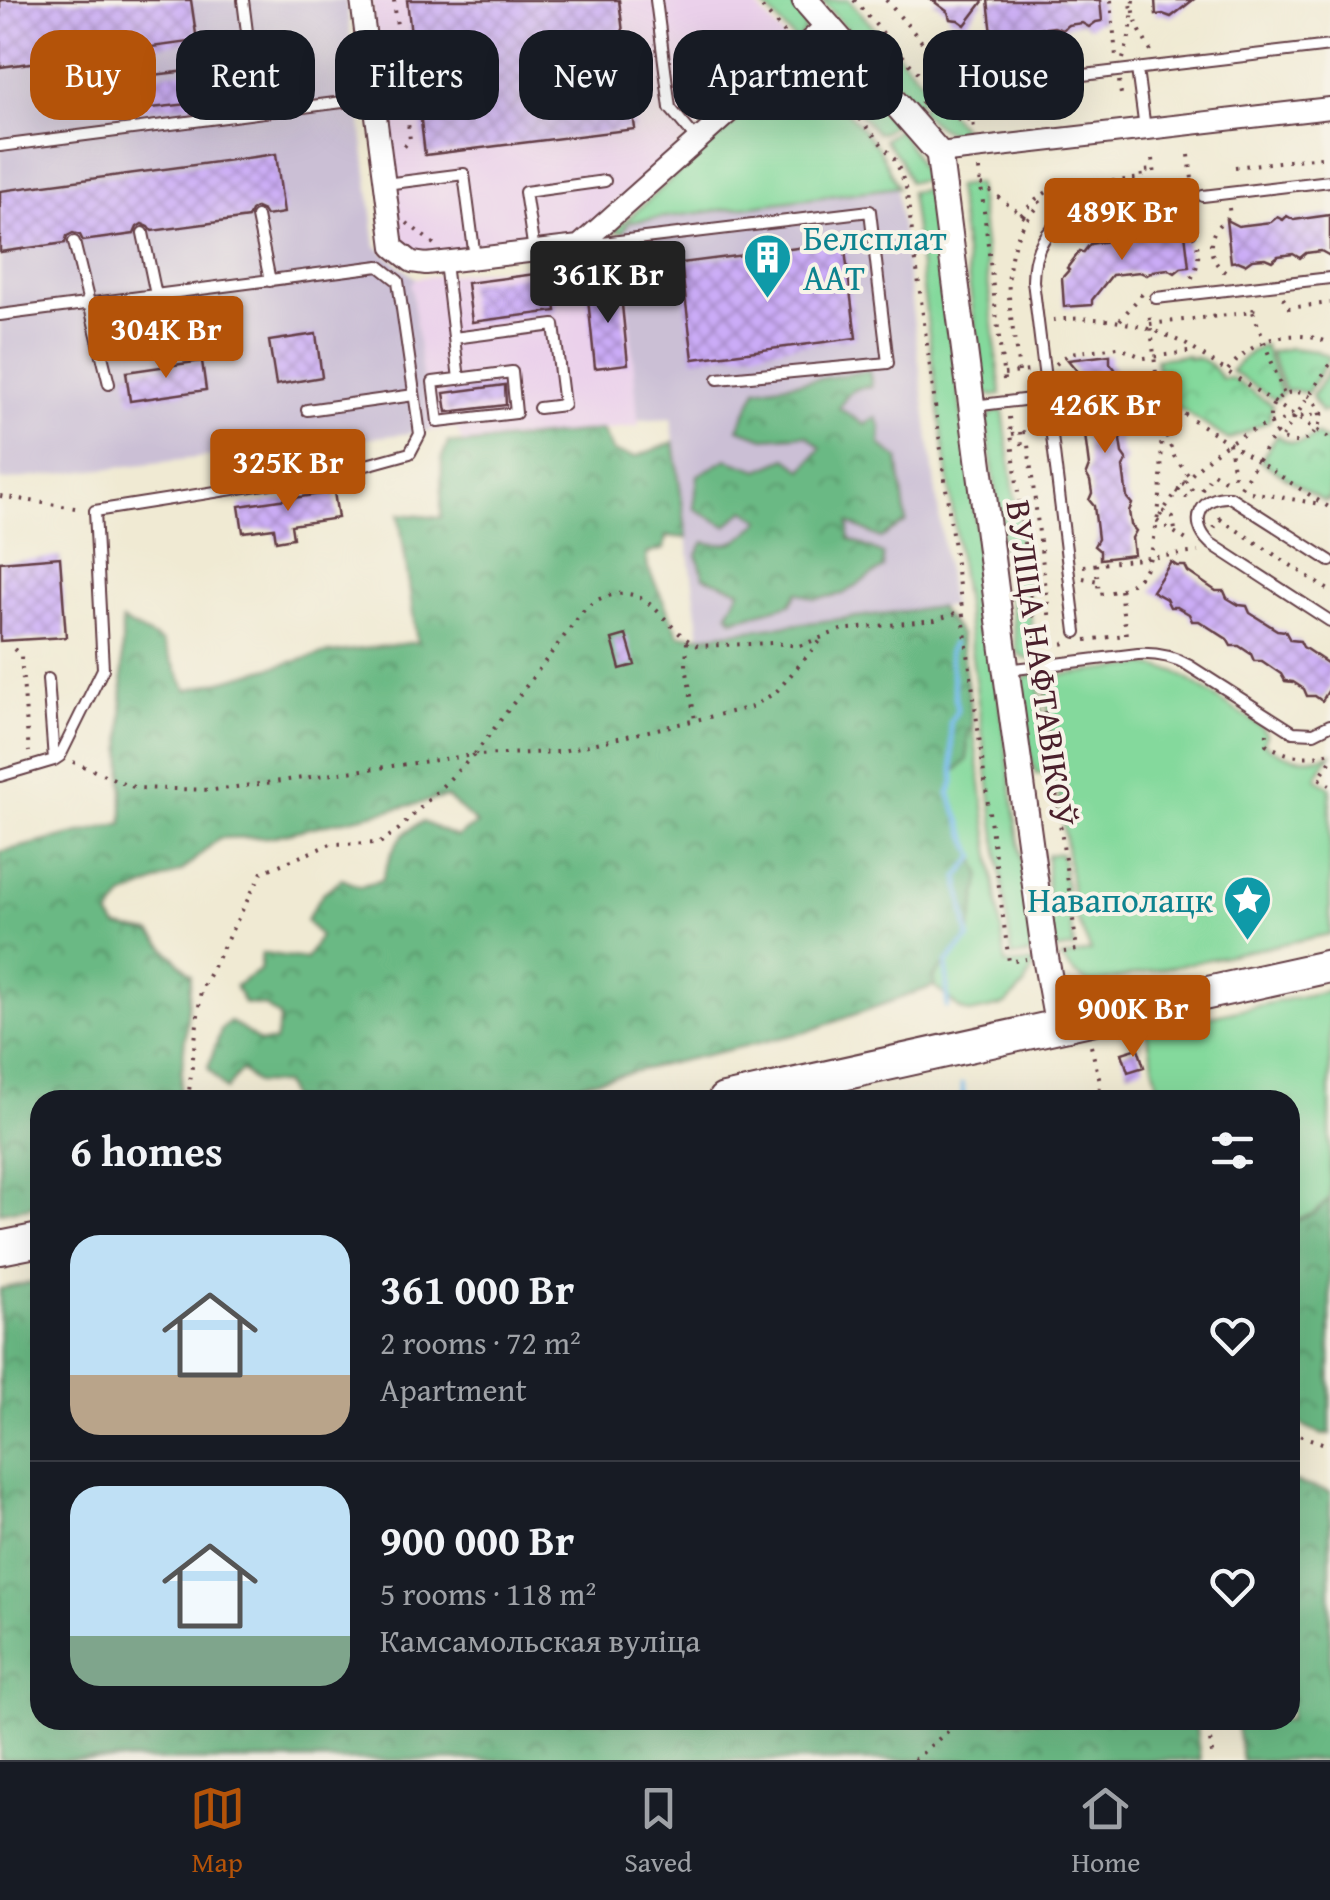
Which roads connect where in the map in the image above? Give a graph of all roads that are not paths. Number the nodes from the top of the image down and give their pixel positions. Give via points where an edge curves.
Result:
1 (244, 0) edge
2 (361, 0) edge
3 (656, 0) edge
4 (805, 0) edge
5 (827, 25) junction
6 (247, 30) edge
7 (365, 30) edge
8 (1330, 46) edge
9 (1136, 69) junction
10 (1084, 76) edge
11 (1330, 108) edge
12 (197, 120) edge
13 (378, 120) edge
14 (1145, 129) junction
15 (698, 140) junction
16 (0, 146) edge
17 (940, 153) junction
18 (605, 181) dead end
19 (1330, 181) edge
20 (390, 183) junction
21 (257, 217) dead end
22 (142, 232) dead end
23 (74, 242) dead end
24 (578, 246) junction
25 (534, 251) junction
26 (474, 253) junction
27 (400, 258) junction
28 (445, 262) junction
29 (379, 266) junction
30 (1330, 278) edge
31 (270, 281) junction
32 (398, 281) junction
33 (156, 296) junction
34 (1156, 298) dead end
35 (88, 304) junction
36 (0, 315) edge
37 (454, 338) junction
38 (459, 379) junction
39 (718, 379) dead end
40 (109, 384) dead end
41 (414, 395) junction
42 (1048, 397) junction
43 (972, 406) junction
44 (539, 408) dead end
45 (308, 410) dead end
46 (1330, 560) edge
47 (1330, 621) edge
48 (1076, 632) dead end
49 (1006, 670) junction
50 (48, 678) dead end
51 (1330, 725) edge
52 (57, 758) junction
53 (0, 776) edge
54 (1330, 966) edge
55 (1072, 1024) junction
56 (770, 1090) edge
57 (30, 1242) edge
58 (0, 1248) edge

1 - 6 lane
2 - 7 street
3 - 15 lane via 670,108
4 - 5 street
5 - 15 street
5 - 17 street
8 - 9 lane
9 - 10 lane
9 - 14 lane
11 - 14 street
12 - 16 lane
13 - 20 street
14 - 17 street
15 - 24 street
17 - 43 street, ВУЛІЦА НАФТАВІКОЎ
18 - 25 lane via 526,192
19 - 42 lane via 1067,216 1047,233 1033,268
20 - 26 lane via 464,174
20 - 27 street
21 - 31 lane
22 - 33 lane
23 - 35 lane
24 - 25 street
24 - 39 lane via 870,212 888,363
25 - 26 street
26 - 28 street
27 - 28 street
27 - 29 lane
27 - 32 lane
28 - 37 lane
29 - 31 lane
29 - 32 lane
30 - 34 lane
31 - 33 lane
32 - 41 lane
33 - 35 lane
35 - 36 lane
35 - 40 lane
37 - 38 lane
37 - 44 lane via 554,326 564,405
38 - 38 lane via 434,382 438,422 516,413 512,372
41 - 45 lane
41 - 52 lane via 420,434 410,453 341,472 96,511 103,668
42 - 43 lane
42 - 48 lane
43 - 49 street, ВУЛІЦА НАФТАВІКОЎ
46 - 47 lane via 1230,497 1210,501 1199,516 1210,543
49 - 51 lane via 1164,655 1294,732
49 - 55 street, ВУЛІЦА НАФТАВІКОЎ via 1045,956
50 - 52 lane
52 - 53 lane
54 - 55 main road
55 - 56 main road
57 - 58 main road

